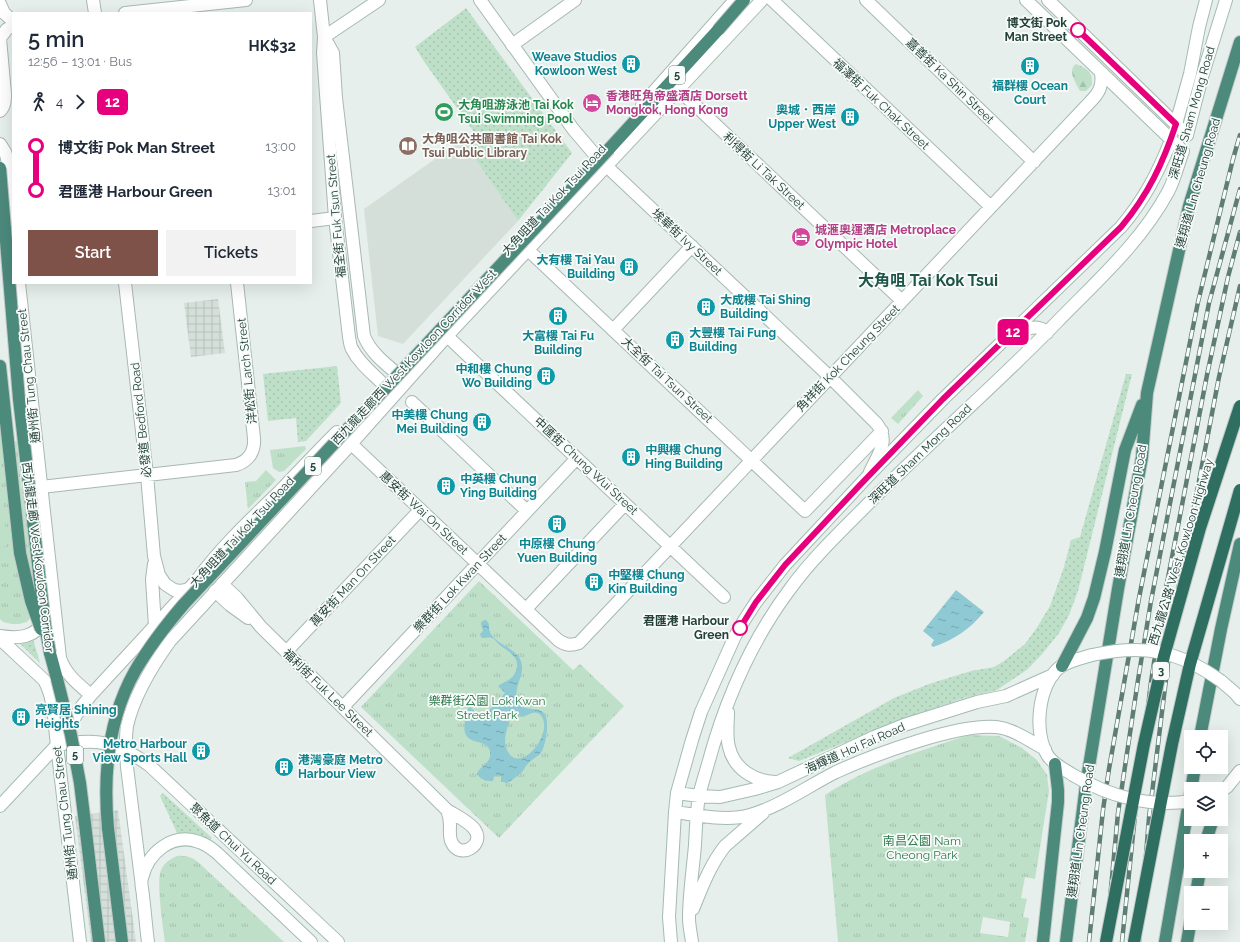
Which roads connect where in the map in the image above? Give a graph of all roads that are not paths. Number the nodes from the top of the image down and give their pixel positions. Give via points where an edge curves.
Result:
1 (93, 0) edge
2 (246, 0) edge
3 (320, 0) edge
4 (378, 0) edge
5 (480, 0) edge
6 (574, 0) edge
7 (744, 0) edge
8 (762, 0) edge
9 (772, 0) edge
10 (866, 0) edge
11 (1026, 0) edge
12 (1048, 0) edge
13 (1206, 0) edge
14 (1226, 0) edge
15 (730, 2) edge
16 (0, 4) edge
17 (205, 6) edge
18 (95, 12) edge
19 (136, 12) edge
20 (12, 20) edge
21 (743, 20) junction
22 (12, 26) edge
23 (324, 37) junction
24 (0, 38) edge
25 (1240, 42) edge
26 (512, 45) junction
27 (1101, 73) junction
28 (678, 90) junction
29 (0, 110) edge
30 (1176, 124) junction
31 (1187, 135) junction
32 (1171, 140) junction
33 (0, 144) edge
34 (1182, 151) junction
35 (596, 156) junction
36 (1034, 162) junction
37 (606, 166) junction
38 (0, 168) edge
39 (991, 207) junction
40 (12, 210) edge
41 (335, 218) junction
42 (312, 221) edge
43 (692, 246) junction
44 (528, 250) junction
45 (19, 284) edge
46 (126, 284) edge
47 (237, 284) edge
48 (902, 301) junction
49 (613, 330) junction
50 (1047, 333) junction
51 (447, 336) junction
52 (1008, 337) junction
53 (0, 366) edge
54 (394, 372) junction
55 (830, 377) junction
56 (382, 383) junction
57 (1147, 392) junction
58 (412, 402) dead end
59 (1240, 406) edge
60 (882, 431) junction
61 (337, 432) junction
62 (351, 444) junction
63 (577, 458) junction
64 (752, 460) junction
65 (147, 475) junction
66 (869, 475) junction
67 (41, 486) junction
68 (1240, 490) edge
69 (625, 504) junction
70 (420, 510) junction
71 (527, 511) junction
72 (1240, 544) edge
73 (671, 546) junction
74 (154, 556) junction
75 (478, 564) junction
76 (193, 585) junction
77 (218, 588) junction
78 (724, 597) dead end
79 (53, 605) junction
80 (526, 609) junction
81 (155, 626) junction
82 (0, 638) edge
83 (584, 638) joint
84 (286, 652) junction
85 (50, 653) junction
86 (1062, 666) junction
87 (1053, 674) junction
88 (91, 695) junction
89 (1240, 699) edge
90 (728, 702) junction
91 (343, 707) junction
92 (1201, 730) edge
93 (57, 745) junction
94 (1045, 749) junction
95 (126, 751) junction
96 (1055, 764) junction
97 (1240, 771) edge
98 (1194, 774) edge
99 (778, 782) junction
100 (1240, 783) edge
101 (1228, 785) edge
102 (1228, 789) edge
103 (677, 793) junction
104 (699, 796) junction
105 (2, 800) edge
106 (1184, 802) edge
107 (767, 809) junction
108 (447, 810) dead end
109 (675, 812) junction
110 (697, 815) junction
111 (141, 879) junction
112 (689, 919) junction
113 (1189, 930) edge
114 (80, 942) edge
115 (99, 942) edge
116 (122, 942) edge
117 (148, 942) edge
118 (311, 942) edge
119 (338, 942) edge
120 (671, 942) edge
121 (692, 942) edge
122 (1042, 942) edge
123 (1066, 942) edge
124 (1106, 942) edge
125 (1134, 942) edge
126 (1166, 942) edge
127 (1187, 942) edge

1 - 18 street
2 - 17 street
3 - 23 street, 福全街 Fuk Tsun Street
4 - 23 street
5 - 26 street, 埃華街 Ivy Street
6 - 26 street
7 - 116 highway, 西九龍走廊西 West Kowloon Corridor West / 5, bridge via 625,132 184,604 158,636 135,672 119,708 112,730 107,770 108,828
8 - 21 street, 大角咀道 Tai Kok Tsui Road
9 - 39 street, 福澤街 Fuk Chak Street
10 - 36 street, 嘉善街 Ka Shin Street
11 - 27 street
12 - 30 street
13 - 30 street, 深旺道 Sham Mong Road
14 - 31 street, 深旺道 Sham Mong Road
15 - 21 street
15 - 35 street, 大角咀道 Tai Kok Tsui Road
16 - 20 street via 4,13
17 - 19 street
21 - 28 street, 大角咀道 Tai Kok Tsui Road
22 - 24 street
23 - 41 street, 福全街 Fuk Tsun Street
23 - 54 street, 福全街 Fuk Tsun Street via 333,53 364,336 373,352
24 - 29 street via 5,101
25 - 57 highway, 連翔道 Lin Cheung Road via 1189,206
26 - 35 street, 埃華街 Ivy Street via 573,129
27 - 32 street
27 - 36 street, 角祥街 Kok Cheung Street via 1102,85 1099,92
28 - 37 street, 大角咀道 Tai Kok Tsui Road
28 - 48 street, 利得街 Li Tak Street
30 - 31 street
30 - 32 street, 深旺道 Sham Mong Road
31 - 34 street, 深旺道 Sham Mong Road
32 - 34 street
32 - 52 street, 深旺道 Sham Mong Road via 1158,172 1121,227
33 - 40 street via 7,158
34 - 50 street, 深旺道 Sham Mong Road via 1168,192 1136,238
35 - 37 street, 埃華街 Ivy Street
35 - 54 street, 大角咀道 Tai Kok Tsui Road
36 - 39 street, 角祥街 Kok Cheung Street
37 - 43 street, 埃華街 Ivy Street
37 - 44 street, 大角咀道 Tai Kok Tsui Road
38 - 85 highway, 西九龍走廊 West Kowloon Corridor / 5, bridge via 19,399
39 - 48 street, 角祥街 Kok Cheung Street
41 - 42 street
41 - 56 street, 福全街 Fuk Tsun Street via 348,337 352,349
43 - 49 street
43 - 55 street, 埃華街 Ivy Street
44 - 49 street, 大全街 Tai Tsun Street
44 - 51 street, 大角咀道 Tai Kok Tsui Road
45 - 67 street, 通州街 Tung Chau Street
46 - 65 street, 必發道 Bedford Road
47 - 65 street, 洋松街 Larch Street via 254,448 249,457 236,465
48 - 55 street, 角祥街 Kok Cheung Street
49 - 64 street, 大全街 Tai Tsun Street
50 - 52 street via 1043,328 1033,326
50 - 90 street, 深旺道 Sham Mong Road via 893,478 804,570 756,642
51 - 62 street, 大角咀道 Tai Kok Tsui Road
51 - 63 street, 中匯街 Chung Wui Street
52 - 66 street, 深旺道 Sham Mong Road
53 - 85 highway, bridge via 20,553 30,601
54 - 56 street, 大角咀道 Tai Kok Tsui Road
55 - 60 street, 埃華街 Ivy Street
55 - 64 street, 角祥街 Kok Cheung Street
56 - 61 street, 大角咀道 Tai Kok Tsui Road
57 - 86 highway via 1125,450 1094,598 1087,618
57 - 123 highway, 連翔道 Lin Cheung Road via 1142,457 1086,785
58 - 71 street
59 - 124 highway, 西九龍公路 West Kowloon Highway / 3, bridge via 1200,528 1164,656 1144,744
60 - 64 street, 大全街 Tai Tsun Street via 806,510
60 - 66 street via 884,437 880,455
61 - 62 street, 惠安街 Wai On Street
61 - 76 street, 大角咀道 Tai Kok Tsui Road via 259,510
62 - 70 street, 惠安街 Wai On Street
62 - 77 street, 大角咀道 Tai Kok Tsui Road
63 - 69 street, 中匯街 Chung Wui Street
63 - 71 street, 樂群街 Lok Kwan Street
64 - 73 street, 角祥街 Kok Cheung Street
65 - 67 street
65 - 74 street, 必發道 Bedford Road
66 - 103 street, 深旺道 Sham Mong Road via 785,565 745,619 701,712
67 - 79 street, 通州街 Tung Chau Street
68 - 125 highway, 3, bridge via 1190,664
69 - 73 street, 中匯街 Chung Wui Street
69 - 80 street
70 - 75 street, 惠安街 Wai On Street
70 - 84 street, 萬安街 Man On Street
71 - 75 street, 樂群街 Lok Kwan Street
72 - 92 highway
73 - 78 street, 中匯街 Chung Wui Street
73 - 83 street, 角祥街 Kok Cheung Street
74 - 76 street, 必發道 Bedford Road via 159,576 165,584 180,591
74 - 81 street, 必發道 Bedford Road via 152,579
75 - 80 street, 惠安街 Wai On Street
75 - 91 street, 樂群街 Lok Kwan Street
76 - 77 street, 必發道 Bedford Road via 209,576 217,579
76 - 81 street, 大角咀道 Tai Kok Tsui Road
77 - 84 street, 福利街 Fuk Lee Street via 230,605 261,627
77 - 95 street, 大角咀道 Tai Kok Tsui Road via 170,641 155,662 131,713 127,728
79 - 82 street via 45,622 33,634
79 - 88 street, 通州街 Tung Chau Street via 58,650 63,667
80 - 83 street, 惠安街 Wai On Street via 564,644 579,643
81 - 88 street, 大角咀道 Tai Kok Tsui Road
82 - 93 street, 通州街 Tung Chau Street via 44,680 49,688
84 - 91 street, 福利街 Fuk Lee Street
85 - 115 highway, 西九龍走廊 West Kowloon Corridor / 5, bridge via 71,735 83,808
86 - 87 street, 海輝道 Hoi Fai Road
86 - 89 street, 海輝道 Hoi Fai Road, bridge via 1107,652 1162,652 1187,660 1221,681
87 - 94 street, 海輝道 Hoi Fai Road via 1039,711 1039,727
87 - 99 street, 海輝道 Hoi Fai Road via 1006,696 977,702 904,725
88 - 93 street, 大角咀道 Tai Kok Tsui Road
90 - 99 street via 728,739 734,759 753,777 765,782
90 - 104 street, 深旺道 Sham Mong Road
91 - 108 street, 福利街 Fuk Lee Street
93 - 95 street, 聚魚道 Chui Yu Road via 88,741 114,745
93 - 105 street, 大角咀道 Tai Kok Tsui Road
93 - 114 street, 通州街 Tung Chau Street
94 - 96 street, 海輝道 Hoi Fai Road
94 - 107 street, 海輝道 Hoi Fai Road via 1004,728 964,730 907,745 869,759 837,772
95 - 111 street
95 - 119 street, 聚魚道 Chui Yu Road via 149,765
96 - 106 street, 海輝道 Hoi Fai Road, bridge via 1090,785 1125,798 1163,803
96 - 122 highway via 1058,802
97 - 101 street
98 - 126 highway
99 - 104 street, 海輝道 Hoi Fai Road via 729,796
100 - 102 street
103 - 104 street, 海輝道 Hoi Fai Road
103 - 109 street, 深旺道 Sham Mong Road
104 - 110 street, 深旺道 Sham Mong Road
107 - 110 street, 海輝道 Hoi Fai Road via 740,817
107 - 112 street via 720,853 711,866
109 - 110 street, 海輝道 Hoi Fai Road
109 - 120 street, 深旺道 Sham Mong Road via 669,917
110 - 112 street, 深旺道 Sham Mong Road
111 - 117 street
111 - 118 street, 聚魚道 Chui Yu Road via 155,853 166,844 176,840 198,841 217,853
112 - 121 street, 深旺道 Sham Mong Road
113 - 127 highway

